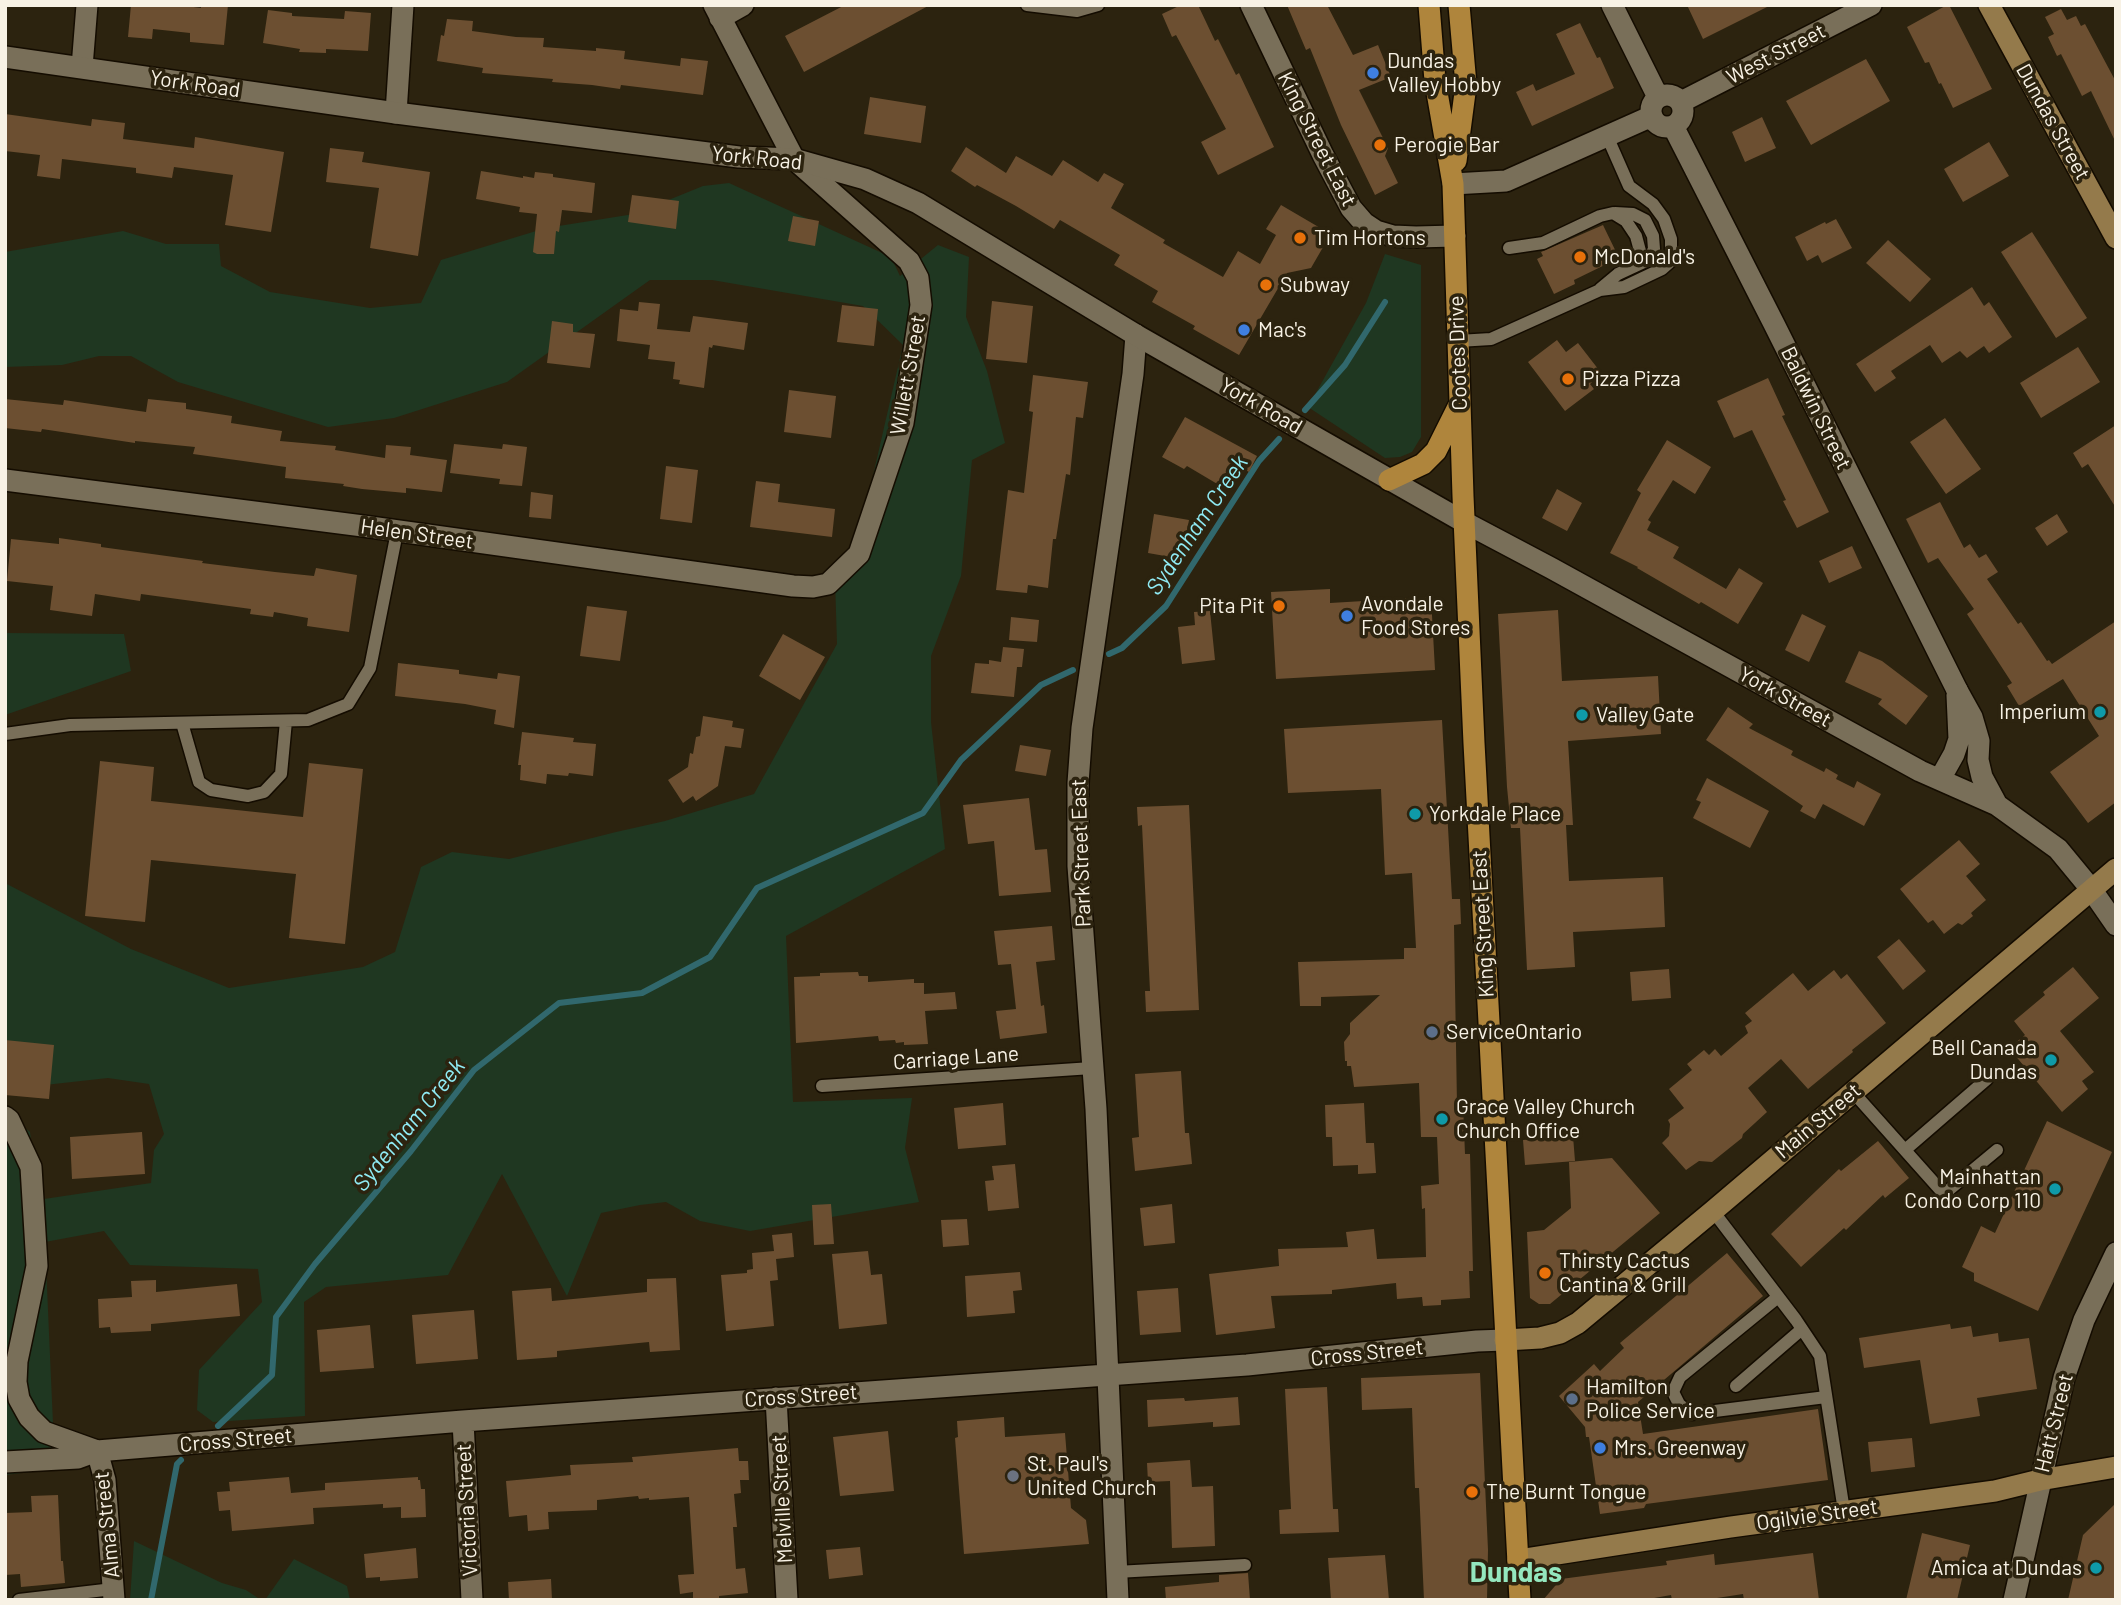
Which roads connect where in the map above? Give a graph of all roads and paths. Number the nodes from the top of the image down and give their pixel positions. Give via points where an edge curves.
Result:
1 (87, 5) edge
2 (403, 5) edge
3 (743, 5) edge
4 (1027, 5) edge
5 (1098, 5) edge
6 (1251, 5) edge
7 (1429, 5) edge
8 (1459, 5) edge
9 (1612, 5) edge
10 (1871, 5) edge
11 (1989, 5) edge
12 (717, 12) edge
13 (5, 57) edge
14 (82, 67) junction
15 (1681, 102) junction
16 (1655, 106) junction
17 (397, 113) junction
18 (1673, 126) junction
19 (1607, 136) junction
20 (794, 159) junction
21 (1453, 184) junction
22 (1455, 236) junction
23 (2116, 238) edge
24 (1509, 248) dead end
25 (1600, 289) junction
26 (1136, 335) junction
27 (1458, 341) junction
28 (1460, 402) junction
29 (5, 480) edge
30 (1389, 480) junction
31 (1464, 522) junction
32 (397, 532) junction
33 (828, 584) joint
34 (1957, 690) junction
35 (286, 721) junction
36 (182, 723) junction
37 (5, 734) edge
38 (1940, 779) junction
39 (1997, 804) junction
40 (2116, 869) edge
41 (2091, 890) junction
42 (2116, 925) edge
43 (1092, 1068) junction
44 (1987, 1079) dead end
45 (822, 1086) dead end
46 (1853, 1092) junction
47 (5, 1116) edge
48 (1905, 1150) junction
49 (1997, 1150) dead end
50 (1713, 1211) junction
51 (2116, 1253) edge
52 (1779, 1297) junction
53 (28, 1309) junction
54 (5, 1325) edge
55 (1802, 1329) junction
56 (1505, 1340) junction
57 (1107, 1374) junction
58 (1736, 1386) dead end
59 (1826, 1397) junction
60 (776, 1398) junction
61 (463, 1421) junction
62 (97, 1451) junction
63 (5, 1462) edge
64 (2116, 1467) edge
65 (2040, 1480) junction
66 (1844, 1511) junction
67 (1518, 1560) junction
68 (1245, 1565) dead end
69 (1116, 1572) junction
70 (113, 1594) edge
71 (19, 1600) edge
72 (472, 1600) edge
73 (787, 1600) edge
74 (1118, 1600) edge
75 (1520, 1600) edge
76 (2014, 1600) edge

1 - 14 street
2 - 17 street
3 - 12 street
4 - 5 lane via 1077,10
6 - 22 street, King Street East via 1323,155 1364,223 1393,236
7 - 21 main road, Cootes Drive via 1435,81
8 - 21 main road, Cootes Drive via 1465,85
9 - 16 street
10 - 15 street, West Street
11 - 23 main road, Dundas Street
12 - 20 street
13 - 14 street, York Road
14 - 17 street, York Road
15 - 16 street via 1671,95
15 - 18 street via 1683,113
16 - 18 street via 1660,126
16 - 19 street
17 - 20 street, York Road via 739,157
18 - 34 street, Baldwin Street
19 - 21 street via 1506,181
19 - 25 lane via 1629,186 1664,219 1672,254 1662,269 1623,287
20 - 26 street, York Road via 865,179 918,203
20 - 33 street, Willett Street via 909,261 918,278 921,305 903,423 873,514 859,554
21 - 22 main road, Cootes Drive
22 - 27 main road, Cootes Drive
24 - 25 lane via 1543,243 1613,213 1626,221 1636,236 1639,258
25 - 27 lane via 1490,339
26 - 30 street, York Road
26 - 43 street, Park Street East via 1079,755 1078,866
27 - 28 main road, Cootes Drive
28 - 30 main road via 1436,450 1423,464
28 - 31 main road, Cootes Drive
29 - 32 street, Helen Street
30 - 31 street, York Road
31 - 38 street, York Street
31 - 56 main road, King Street East
32 - 33 street, Helen Street via 793,586
32 - 35 lane via 370,668 348,704 308,720
34 - 38 street via 1959,739
34 - 39 street, Baldwin Street via 1979,741 1982,777
35 - 36 lane
35 - 36 lane via 281,774 264,792 248,796 211,790 199,782
36 - 37 lane via 70,724
38 - 39 street, York Street
39 - 41 street, York Street via 2058,849
40 - 41 main road, Main Street
41 - 42 street
41 - 46 main road, Main Street
43 - 45 lane, Carriage Lane
43 - 57 street, Park Street East
44 - 48 lane
46 - 48 lane
46 - 50 main road, Main Street
47 - 53 street via 31,1167 37,1266
48 - 49 lane via 1944,1194
50 - 52 lane
50 - 56 main road, Main Street via 1578,1323 1540,1338
51 - 65 street, Hatt Street via 2084,1320 2064,1378
52 - 55 lane
52 - 59 lane via 1680,1377 1673,1392 1691,1415
53 - 54 street
53 - 62 street via 17,1361 19,1399 44,1432
55 - 58 lane
55 - 59 lane via 1820,1356
56 - 57 street, Cross Street
56 - 67 main road, King Street East
57 - 60 street, Cross Street
57 - 69 street, Park Street East
59 - 66 lane
60 - 61 street, Cross Street
60 - 73 street, Melville Street
61 - 62 street, Cross Street
61 - 72 street, Victoria Street
62 - 63 street, Cross Street via 78,1458
62 - 70 street, Alma Street via 105,1480
64 - 65 main road, Ogilvie Street
65 - 66 main road, Ogilvie Street via 1995,1491
65 - 76 street, Hatt Street
66 - 67 main road, Ogilvie Street
67 - 75 main road, King Street East
68 - 69 lane
69 - 74 street, Park Street East
70 - 71 lane

